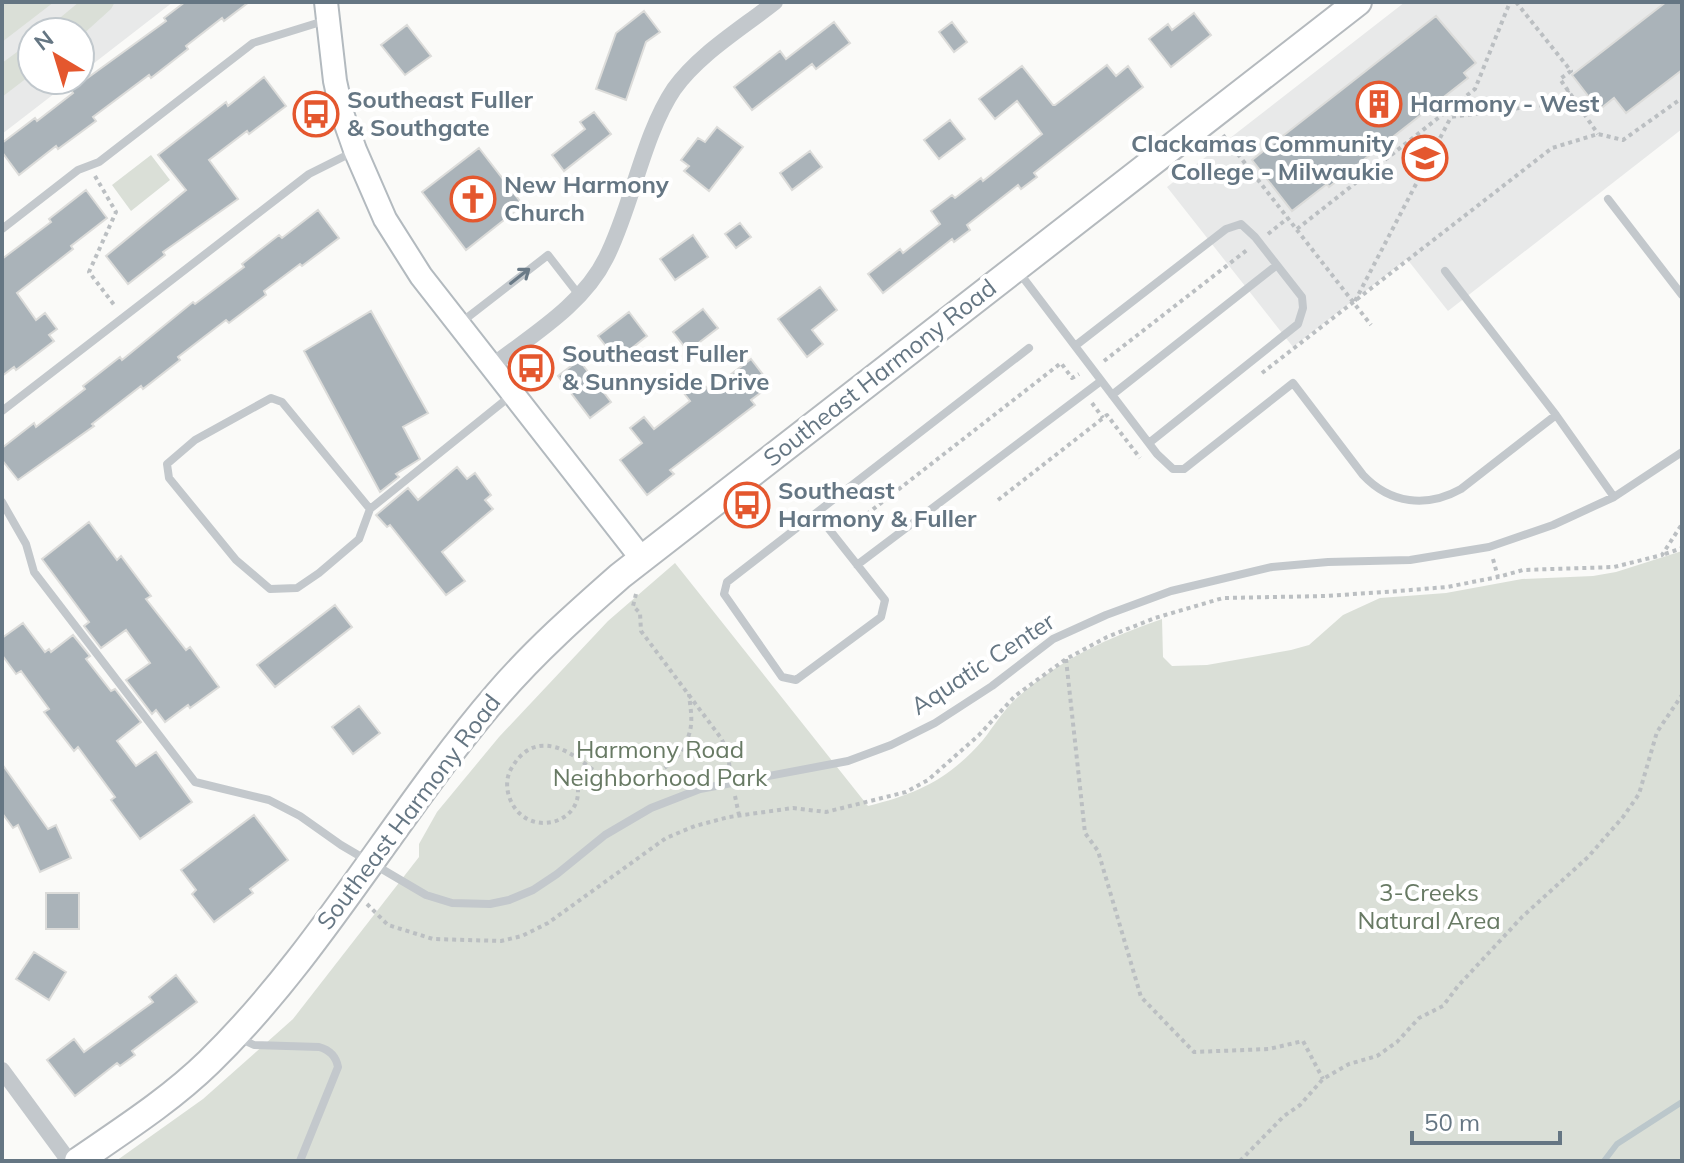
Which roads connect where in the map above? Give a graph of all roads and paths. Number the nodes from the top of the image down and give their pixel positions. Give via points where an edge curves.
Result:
1 (775, 2) edge
2 (1358, 2) edge
3 (1513, 2) edge
4 (327, 11) edge
5 (1569, 90) junction
6 (1682, 98) edge
7 (1446, 112) junction
8 (1210, 117) junction
9 (1451, 117) junction
10 (1598, 134) junction
11 (355, 150) junction
12 (89, 166) junction
13 (1608, 199) dead end
14 (1288, 218) junction
15 (2, 229) edge
16 (1297, 229) junction
17 (1268, 234) dead end
18 (1247, 250) dead end
19 (1277, 265) junction
20 (1015, 268) junction
21 (1445, 271) dead end
22 (579, 295) junction
23 (1682, 295) edge
24 (1354, 303) junction
25 (124, 317) junction
26 (459, 324) junction
27 (1371, 325) dead end
28 (1075, 346) junction
29 (1029, 348) dead end
30 (1104, 361) dead end
31 (492, 366) junction
32 (1079, 374) dead end
33 (1101, 381) junction
34 (513, 393) junction
35 (1112, 395) junction
36 (1091, 401) dead end
37 (2, 411) edge
38 (1556, 415) junction
39 (1103, 418) junction
40 (1149, 443) junction
41 (1682, 452) edge
42 (1144, 463) dead end
43 (1614, 497) junction
44 (998, 500) dead end
45 (2, 502) edge
46 (370, 509) junction
47 (817, 514) junction
48 (854, 524) dead end
49 (1682, 524) edge
50 (1489, 547) junction
51 (1682, 548) edge
52 (1662, 555) junction
53 (642, 559) junction
54 (857, 565) junction
55 (1498, 577) junction
56 (636, 594) dead end
57 (1066, 659) junction
58 (689, 694) junction
59 (1682, 695) edge
60 (573, 773) dead end
61 (732, 783) junction
62 (739, 815) junction
63 (371, 862) junction
64 (351, 888) junction
65 (235, 1036) junction
66 (2, 1070) edge
67 (1323, 1079) junction
68 (69, 1161) edge
69 (78, 1161) edge
70 (300, 1161) edge
71 (1240, 1161) edge

1 - 22 street via 689,71 672,93 605,261
2 - 8 main road, Southeast Harmony Road
3 - 5 path via 1571,71 1560,79
3 - 7 path via 1475,89
4 - 11 street via 335,81
4 - 12 lane via 253,43
5 - 9 path via 1551,104
5 - 10 path
6 - 10 path via 1623,140
7 - 9 path
7 - 16 path
8 - 14 path
8 - 20 main road, Southeast Harmony Road
9 - 24 path
10 - 24 path via 1552,148
11 - 25 lane via 309,174
11 - 26 street via 403,250
12 - 15 lane
12 - 25 path via 116,212 89,272
13 - 23 lane
14 - 16 path
14 - 17 path
16 - 24 path
18 - 30 path
19 - 28 lane via 1241,224 1226,229
19 - 35 lane
19 - 40 lane via 1302,297 1298,324
20 - 28 lane
20 - 53 main road, Southeast Harmony Road
21 - 38 lane
26 -> 22 lane via 548,255
22 - 31 street
24 - 27 path
25 - 37 lane
26 - 31 street
28 - 33 lane
29 - 47 lane
31 - 34 street
32 - 48 path via 1072,378 1061,363
33 - 35 lane
33 - 54 lane
34 - 46 lane
34 - 53 street
35 - 40 lane
36 - 39 path
38 - 40 lane via 1446,498 1392,498 1374,488 1293,383 1184,469 1173,469
38 - 43 lane
39 - 42 path via 1107,415
39 - 44 path
41 - 43 lane, Aquatic Center
43 - 50 lane, Aquatic Center
45 - 63 lane, Aquatic Center via 26,544 34,572 195,782 269,800
46 - 46 lane via 282,402 271,398 195,440 167,464 169,478 217,537 270,589 297,588 319,573 359,539
47 - 54 lane
47 - 54 lane via 727,582 724,594 782,677 796,680 881,617 885,600
49 - 52 path
50 - 55 path
50 - 61 lane, Aquatic Center via 1410,560 1272,567 1171,591 1053,639 992,686 891,745 848,761
51 - 52 path
52 - 55 path via 1614,567 1523,570
53 - 63 main road, Southeast Harmony Road via 497,695
55 - 57 path via 1399,591 1223,598 1107,637
56 - 58 path via 633,606 640,613 641,631
57 - 62 path via 1015,696 928,780 906,792 826,812 793,808
57 - 67 path via 1085,833 1098,851 1141,997 1194,1052 1269,1049 1303,1041
58 - 60 path via 687,740 656,773 623,781 547,745 514,763 508,795 528,821 559,820 570,813 578,797
58 - 61 path via 728,752
59 - 67 path via 1657,732 1639,794 1588,857 1522,917 1443,1006 1419,1018 1377,1056
61 - 62 path
61 - 63 lane, Aquatic Center via 651,808 605,835 557,874 509,900 452,903 426,895
62 - 64 path via 666,838 548,923 501,941 433,939 402,931 388,925
63 - 64 main road, Southeast Harmony Road
64 - 65 main road, Southeast Harmony Road
65 - 69 main road, Southeast Harmony Road via 168,1097
65 - 70 lane via 254,1045 319,1047 337,1060
66 - 68 street
67 - 71 path

